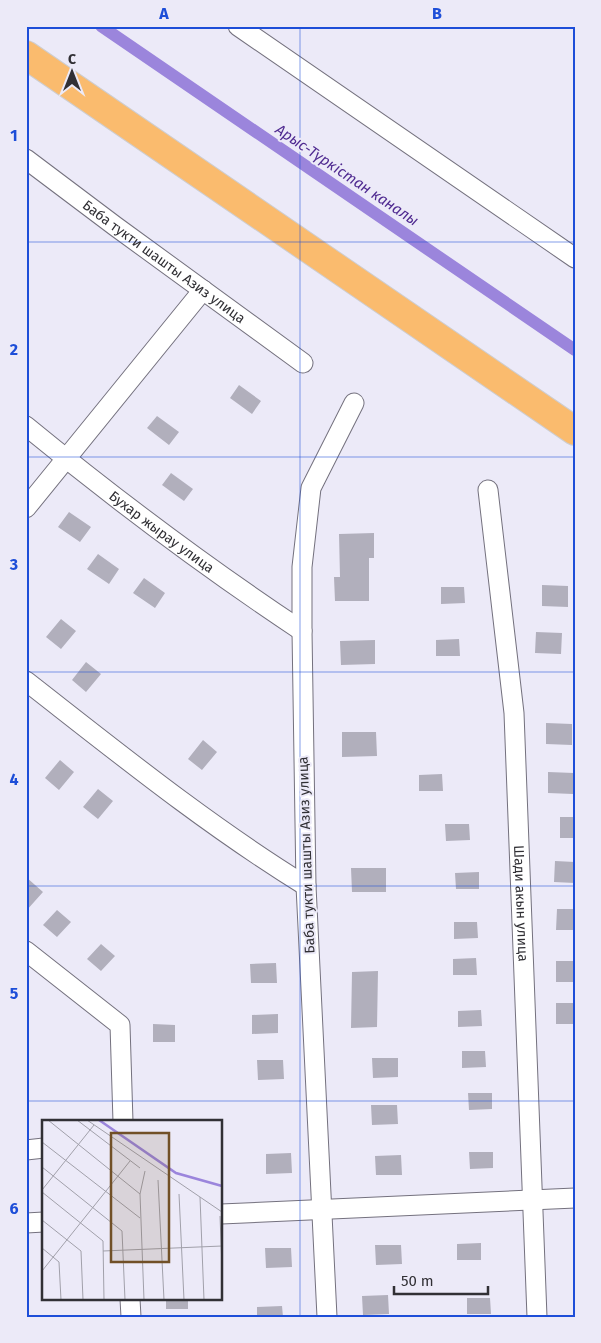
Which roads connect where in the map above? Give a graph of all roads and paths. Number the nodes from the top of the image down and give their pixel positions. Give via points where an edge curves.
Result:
1 (238, 26) edge
2 (26, 36) edge
3 (26, 56) edge
4 (26, 159) edge
5 (575, 258) edge
6 (203, 290) junction
7 (303, 363) dead end
8 (354, 403) dead end
9 (575, 412) edge
10 (26, 426) edge
11 (575, 431) edge
12 (66, 459) junction
13 (488, 490) dead end
14 (26, 508) edge
15 (302, 631) junction
16 (26, 681) edge
17 (306, 886) junction
18 (26, 951) edge
19 (123, 1120) edge
20 (42, 1148) edge
21 (26, 1150) edge
22 (575, 1198) edge
23 (532, 1200) junction
24 (322, 1210) junction
25 (222, 1214) edge
26 (42, 1222) edge
27 (26, 1223) edge
28 (130, 1300) edge
29 (131, 1317) edge
30 (327, 1317) edge
31 (537, 1317) edge

1 - 5 street
2 - 9 highway
3 - 11 highway
4 - 6 street, Баба тукти шашты Азиз улица
6 - 7 street, Баба тукти шашты Азиз улица
6 - 12 street
8 - 15 street, Баба тукти шашты Азиз улица via 311,488 302,567
10 - 12 street, Бухар жырау улица
12 - 14 street
12 - 15 street, Бухар жырау улица via 232,585
13 - 23 street, Шади акын улица via 514,713
15 - 17 street, Баба тукти шашты Азиз улица
16 - 17 street via 166,790
17 - 24 street, Баба тукти шашты Азиз улица
18 - 19 street via 120,1025
20 - 21 street
22 - 23 street
23 - 24 street
23 - 31 street, Шади акын улица
24 - 25 street
24 - 30 street, Баба тукти шашты Азиз улица
26 - 27 street
28 - 29 street

